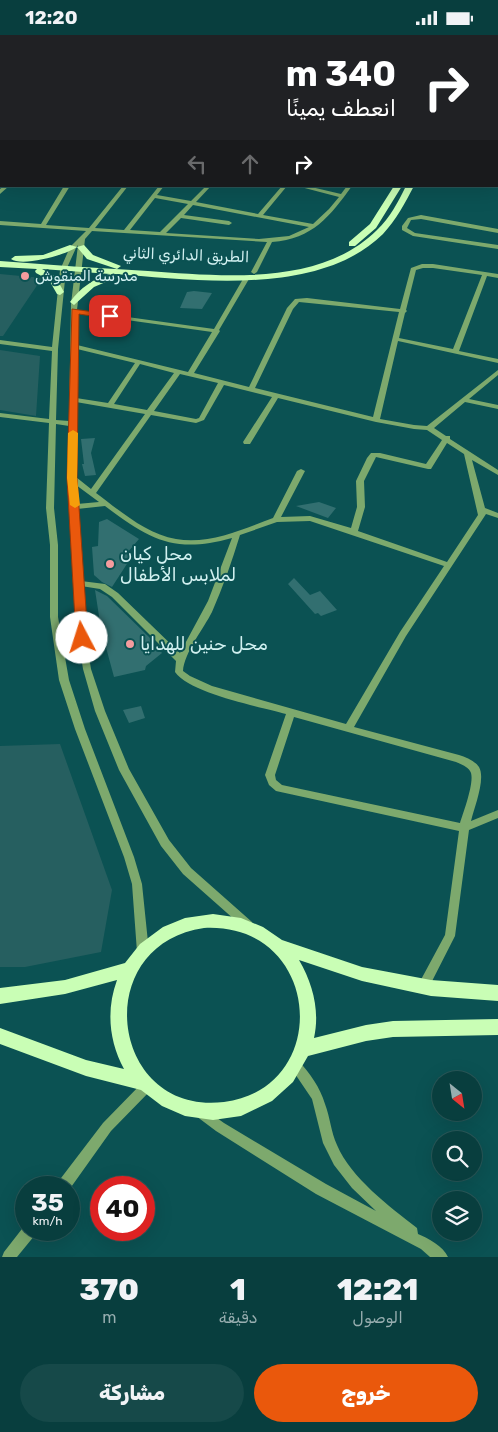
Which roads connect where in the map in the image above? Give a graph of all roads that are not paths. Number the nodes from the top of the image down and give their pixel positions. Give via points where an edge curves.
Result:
1 (66, 187) edge
2 (125, 187) edge
3 (161, 187) edge
4 (208, 187) edge
5 (284, 187) edge
6 (304, 187) edge
7 (349, 187) edge
8 (397, 187) edge
9 (409, 187) edge
10 (342, 195) junction
11 (152, 196) junction
12 (195, 203) junction
13 (260, 215) junction
14 (181, 216) junction
15 (0, 223) edge
16 (229, 223) dead end
17 (43, 225) junction
18 (315, 226) junction
19 (91, 229) junction
20 (126, 231) junction
21 (498, 231) edge
22 (162, 234) junction
23 (270, 241) junction
24 (79, 245) junction
25 (498, 247) edge
26 (0, 258) edge
27 (14, 262) junction
28 (0, 264) edge
29 (65, 266) junction
30 (117, 266) junction
31 (78, 267) junction
32 (254, 272) junction
33 (485, 273) junction
34 (132, 274) junction
35 (498, 276) edge
36 (246, 279) junction
37 (60, 292) junction
38 (74, 307) junction
39 (404, 311) junction
40 (217, 331) junction
41 (396, 339) junction
42 (0, 342) edge
43 (74, 346) junction
44 (55, 349) junction
45 (455, 352) junction
46 (139, 361) junction
47 (498, 361) edge
48 (178, 372) junction
49 (498, 372) edge
50 (190, 375) junction
51 (222, 382) junction
52 (251, 389) junction
53 (277, 395) junction
54 (73, 399) junction
55 (465, 400) junction
56 (111, 404) junction
57 (498, 407) edge
58 (149, 411) junction
59 (0, 415) edge
60 (376, 420) junction
61 (54, 422) junction
62 (73, 424) junction
63 (429, 428) junction
64 (447, 439) junction
65 (247, 443) dead end
66 (467, 452) junction
67 (301, 471) dead end
68 (498, 473) edge
69 (72, 478) junction
70 (92, 493) junction
71 (106, 504) junction
72 (75, 507) junction
73 (483, 509) junction
74 (498, 516) edge
75 (276, 521) junction
76 (354, 532) junction
77 (237, 533) junction
78 (448, 565) junction
79 (77, 583) junction
80 (180, 659) junction
81 (291, 712) junction
82 (348, 729) junction
83 (498, 814) edge
84 (464, 828) junction
85 (253, 930) junction
86 (280, 946) junction
87 (143, 952) junction
88 (129, 969) junction
89 (423, 987) junction
90 (498, 993) edge
91 (0, 996) edge
92 (498, 1027) edge
93 (0, 1036) edge
94 (304, 1049) junction
95 (295, 1065) junction
96 (144, 1084) junction
97 (195, 1107) junction
98 (70, 1176) edge
99 (21, 1241) edge
100 (426, 1245) junction
101 (9, 1257) edge
102 (441, 1257) edge

1 - 17 street
2 - 19 street
3 - 11 street
4 - 12 street
5 - 13 street
6 - 10 street
7 - 10 street
8 - 32 main road, الطريق الدائري الثاني via 374,226 348,247 309,262
9 - 36 main road, الطريق الدائري الثاني via 384,228 358,250 316,266
10 - 18 street
11 - 12 street
11 - 20 street
12 - 13 street
12 - 14 street
13 - 18 street
14 - 16 street
14 - 22 street
15 - 17 street
17 - 19 street
18 - 23 street via 290,238
19 - 20 street
19 - 24 street
20 - 22 street
21 - 25 street via 421,217 410,218 404,229 413,234
22 - 23 street
23 - 32 street
24 - 27 main road via 44,257
24 - 29 street
24 - 30 main road via 90,257
24 - 31 street
26 - 27 main road, الطريق الدائري الثاني
27 - 28 main road, الطريق الدائري الثاني
27 - 29 main road, الطريق الدائري الثاني
27 - 37 main road via 46,273
29 - 31 main road, الطريق الدائري الثاني
29 - 37 street
30 - 31 main road, الطريق الدائري الثاني
30 - 32 main road, الطريق الدائري الثاني via 208,273
31 - 34 main road, الطريق الدائري الثاني
31 - 38 street
33 - 35 street
33 - 39 street via 416,267
33 - 45 street
34 - 36 main road, الطريق الدائري الثاني
34 - 38 main road via 102,279 84,289
36 - 40 street
37 - 44 street
38 - 40 street
38 - 43 street
39 - 41 street
39 - 52 street via 297,300 290,308
40 - 50 street
41 - 45 street
41 - 60 street
42 - 44 street
43 - 46 street
43 - 54 street
44 - 61 street
45 - 47 street
46 - 48 street
46 - 56 street
48 - 50 street
48 - 58 street
49 - 55 street
50 - 51 street
51 - 52 street
51 - 58 street via 199,421
52 - 53 street
53 - 60 street
53 - 65 street
54 - 56 street
54 - 62 street
55 - 57 street
55 - 63 street
56 - 58 street
58 - 70 street
59 - 61 street
60 - 63 street
61 - 62 street
61 - 87 street via 50,508 58,652 80,729 130,857 137,884
62 - 69 street
63 - 64 street
64 - 66 street
64 - 76 street via 428,467 380,455 371,458 360,481 361,507
66 - 68 street
66 - 73 street
67 - 75 street
69 - 70 street
69 - 72 street
70 - 71 street
71 - 72 street
71 - 77 street via 151,532 176,542 213,540
72 - 79 street
73 - 74 street
73 - 78 street
75 - 76 street via 310,518
75 - 77 street
76 - 78 street
77 - 80 street via 214,598
78 - 82 street
79 - 80 street via 102,586 115,595
79 - 85 street via 87,669 124,770 165,843 215,897
80 - 81 street via 179,672 191,682
81 - 82 street
81 - 84 street via 270,775 278,789
82 - 84 street via 470,764 477,779
83 - 84 street
84 - 89 street via 450,936
85 - 86 main road
85 - 87 main road via 230,924 206,923 162,938
86 - 89 main road via 362,974
86 - 94 main road via 306,981 311,1003 311,1026
87 - 88 main road
88 - 91 main road via 65,987
88 - 96 main road via 116,1000 116,1033 128,1065
89 - 90 main road
92 - 94 main road via 393,1029
93 - 96 main road via 86,1068
94 - 95 main road
95 - 97 main road via 280,1082 248,1101 218,1108
95 - 100 street via 317,1097 333,1151 341,1162 370,1198
96 - 97 main road via 169,1100
96 - 98 street
97 - 100 street via 220,1127 321,1189
99 - 101 street
100 - 102 street

